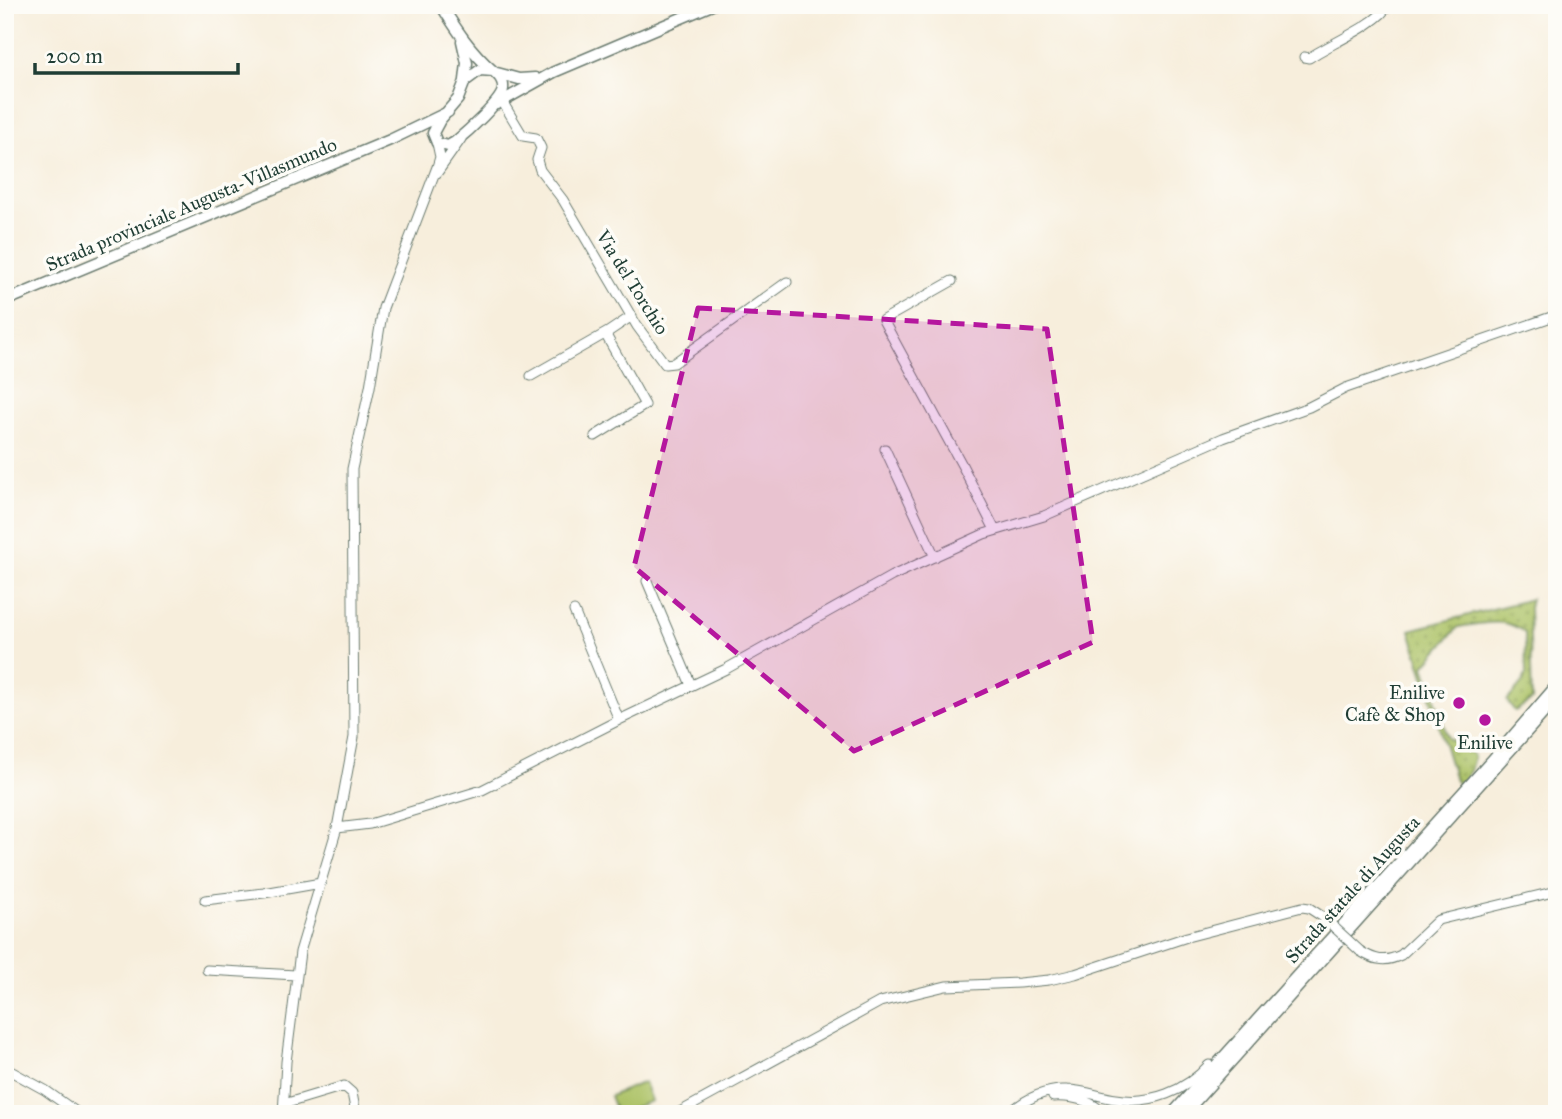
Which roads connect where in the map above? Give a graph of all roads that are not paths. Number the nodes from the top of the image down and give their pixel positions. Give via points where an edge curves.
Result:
1 (441, 5) edge
2 (712, 5) edge
3 (1388, 5) edge
4 (460, 35) junction
5 (1304, 57) dead end
6 (495, 72) junction
7 (554, 72) junction
8 (465, 81) junction
9 (502, 101) junction
10 (491, 107) junction
11 (448, 111) junction
12 (464, 134) junction
13 (390, 140) junction
14 (436, 142) junction
15 (430, 183) junction
16 (952, 281) dead end
17 (787, 282) dead end
18 (5, 301) edge
19 (1557, 315) edge
20 (632, 316) junction
21 (608, 332) junction
22 (531, 376) dead end
23 (595, 436) dead end
24 (886, 449) dead end
25 (995, 530) junction
26 (935, 557) junction
27 (648, 581) dead end
28 (574, 611) dead end
29 (691, 685) junction
30 (1557, 685) edge
31 (1557, 698) edge
32 (619, 720) junction
33 (337, 828) junction
34 (321, 883) junction
35 (1557, 891) edge
36 (205, 900) dead end
37 (1308, 964) junction
38 (208, 970) dead end
39 (296, 975) junction
40 (1280, 1006) junction
41 (5, 1068) edge
42 (284, 1109) edge
43 (79, 1114) edge
44 (356, 1114) edge
45 (676, 1114) edge
46 (1008, 1114) edge
47 (1017, 1114) edge
48 (1104, 1114) edge
49 (1172, 1114) edge
50 (1184, 1114) edge
51 (1190, 1114) edge

1 - 4 main road
2 - 7 main road
3 - 5 street via 1374,21
4 - 6 main road
4 - 8 main road via 467,63
6 - 7 main road via 525,79
6 - 8 main road via 480,70
6 - 10 main road via 503,91
7 - 9 main road
8 - 11 main road
9 - 10 main road
9 - 20 street, Via del Torchio via 523,136 536,138 541,148 540,170
10 - 12 main road
11 - 13 main road
11 - 14 main road via 435,127
12 - 14 main road via 451,145
12 - 15 street
13 - 14 main road via 416,135
13 - 18 main road, Strada provinciale Augusta-Villasmundo
14 - 15 street via 440,157
15 - 33 street via 383,308 352,469 354,737
16 - 25 street via 883,320
17 - 20 street, Via del Torchio via 674,363 665,364
19 - 25 street via 1346,388 1044,516
20 - 21 street
21 - 22 street
21 - 23 street via 645,405
24 - 26 street
25 - 26 street
26 - 29 street
27 - 29 street
28 - 32 street
29 - 32 street
30 - 37 main road, Strada statale di Augusta
31 - 40 main road, Strada statale di Augusta
32 - 33 street via 482,790 370,824
33 - 34 street
34 - 36 street
34 - 39 street
35 - 45 street, bridge via 1438,920 1393,959 1372,959 1323,917 1302,907 1049,980 946,986 880,1002
37 - 46 street via 1203,1072 1181,1088 1138,1101 1068,1090 1047,1092
37 - 49 main road, Strada statale di Augusta
38 - 39 street
39 - 42 street
40 - 50 main road, Strada statale di Augusta
40 - 51 street
41 - 43 street
42 - 44 street via 344,1086 352,1093
47 - 48 street via 1029,1105 1068,1096 1085,1100

